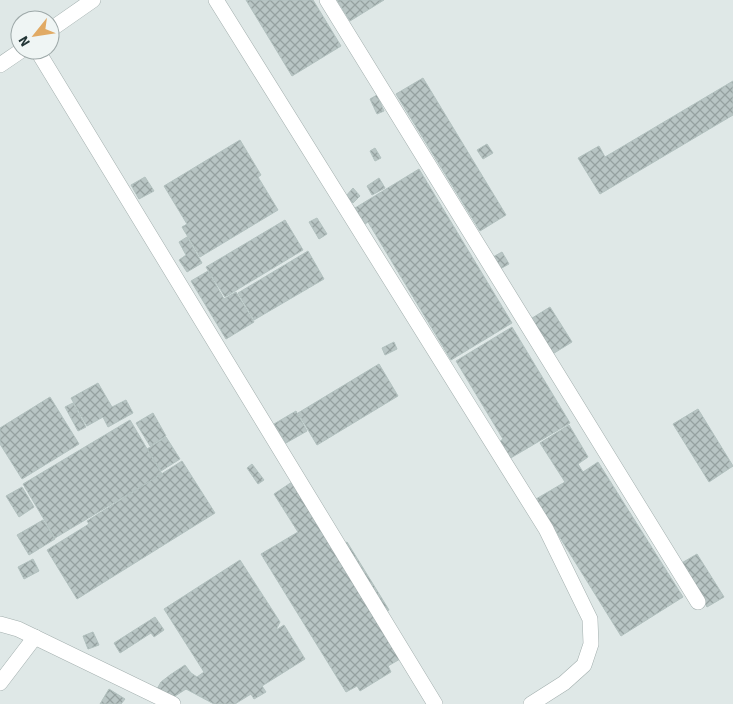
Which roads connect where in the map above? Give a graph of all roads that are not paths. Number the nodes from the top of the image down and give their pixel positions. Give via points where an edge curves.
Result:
1 (93, 0) edge
2 (216, 0) edge
3 (327, 0) edge
4 (60, 23) edge
5 (43, 60) edge
6 (698, 602) dead end
7 (0, 624) edge
8 (35, 637) junction
9 (0, 683) edge
10 (173, 704) edge
11 (436, 704) edge
12 (531, 704) edge

1 - 4 street
2 - 12 street via 546,529 590,619 592,644 584,665 564,683
3 - 6 street
5 - 11 street
7 - 8 street
8 - 9 street
8 - 10 street

